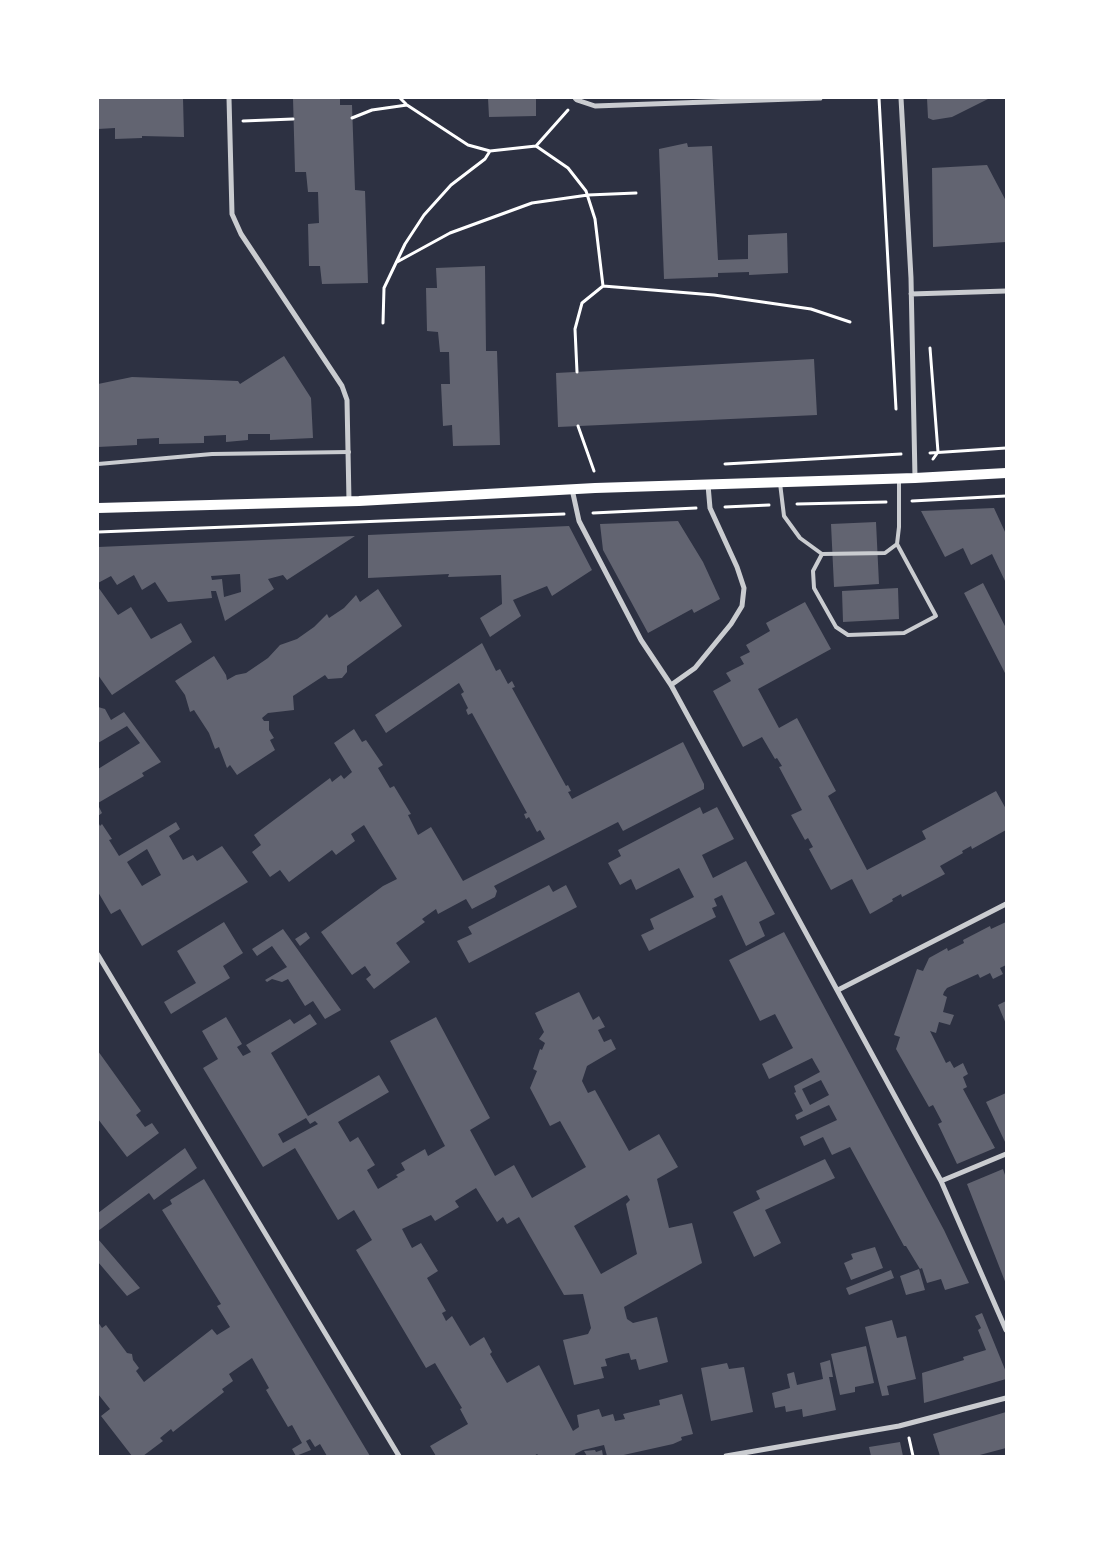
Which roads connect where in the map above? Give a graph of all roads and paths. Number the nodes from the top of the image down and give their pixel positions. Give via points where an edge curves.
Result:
1 (228, 98) edge
2 (400, 98) edge
3 (820, 98) edge
4 (879, 98) edge
5 (901, 98) edge
6 (576, 99) edge
7 (407, 105) junction
8 (352, 118) dead end
9 (294, 120) dead end
10 (230, 122) junction
11 (536, 146) junction
12 (490, 150) junction
13 (636, 193) dead end
14 (588, 195) junction
15 (397, 262) junction
16 (603, 286) junction
17 (1006, 291) edge
18 (911, 294) junction
19 (382, 322) dead end
20 (850, 322) dead end
21 (577, 372) dead end
22 (897, 414) dead end
23 (578, 426) dead end
24 (1006, 448) edge
25 (898, 449) dead end
26 (349, 452) junction
27 (898, 454) junction
28 (916, 454) junction
29 (98, 464) edge
30 (720, 464) dead end
31 (594, 472) junction
32 (604, 472) dead end
33 (1006, 473) edge
34 (899, 478) junction
35 (915, 478) junction
36 (780, 483) junction
37 (708, 484) junction
38 (572, 489) junction
39 (349, 501) junction
40 (98, 508) edge
41 (567, 514) dead end
42 (98, 532) edge
43 (897, 544) junction
44 (822, 554) junction
45 (671, 685) junction
46 (1006, 904) edge
47 (98, 955) edge
48 (838, 990) junction
49 (1006, 1154) edge
50 (941, 1181) junction
51 (1006, 1330) edge
52 (1006, 1398) edge
53 (399, 1456) edge
54 (726, 1456) edge

1 - 10 street
2 - 7 path
3 - 6 street via 595,106
4 - 22 path
5 - 18 street
6 - 11 path
7 - 8 path via 372,110
7 - 12 path via 468,146
9 - 10 path
10 - 26 street via 232,214 241,234 342,386 347,400
11 - 12 path
11 - 14 path via 568,168
12 - 15 path via 485,159 451,185 424,215
13 - 14 path
14 - 15 path via 532,203 450,233
14 - 16 path via 595,219
15 - 19 path via 384,288
16 - 20 path via 811,309
16 - 21 path via 582,303 576,329
17 - 18 street
18 - 28 street
23 - 31 path
24 - 28 path
25 - 27 path
26 - 29 lane via 212,454
26 - 39 street
27 - 28 path
27 - 30 path
27 - 35 path
28 - 35 street
31 - 32 path
31 - 38 path
33 - 35 main road
34 - 35 main road
34 - 36 main road
34 - 43 lane
36 - 37 main road
36 - 44 lane via 784,516 800,538
37 - 38 main road
37 - 45 street via 710,508 744,588 742,606 695,668
38 - 39 main road
38 - 45 street via 579,521 641,640
39 - 40 main road
41 - 42 path
43 - 44 lane via 885,553
43 - 44 lane via 936,616 904,633 848,635 836,627 814,588 813,571
45 - 48 street
46 - 48 street
47 - 53 street
48 - 50 street
49 - 50 street
50 - 51 street
52 - 54 street via 899,1426

